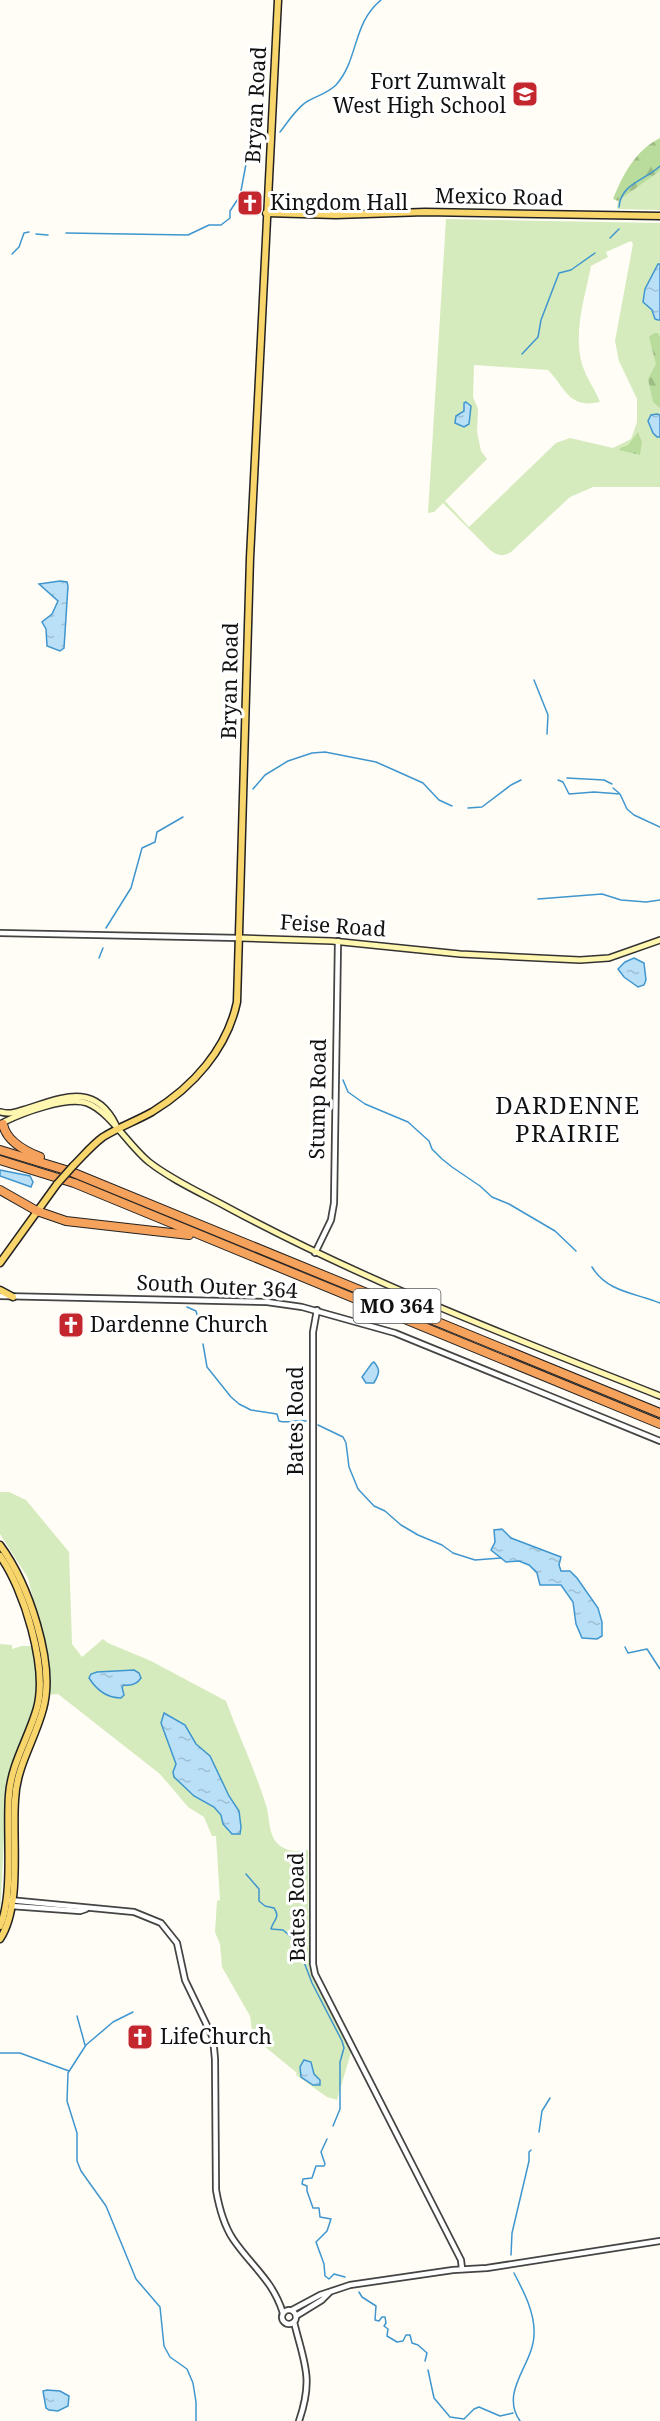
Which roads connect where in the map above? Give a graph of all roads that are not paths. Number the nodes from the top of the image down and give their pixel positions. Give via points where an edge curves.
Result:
1 (278, 0) edge
2 (266, 213) junction
3 (285, 214) junction
4 (660, 216) edge
5 (266, 230) junction
6 (0, 933) edge
7 (240, 938) junction
8 (660, 940) edge
9 (338, 941) junction
10 (1, 1112) edge
11 (2, 1124) edge
12 (118, 1129) junction
13 (0, 1150) edge
14 (0, 1160) edge
15 (85, 1178) junction
16 (0, 1190) edge
17 (36, 1211) junction
18 (217, 1242) junction
19 (315, 1253) junction
20 (0, 1263) edge
21 (0, 1290) edge
22 (0, 1296) edge
23 (13, 1297) junction
24 (317, 1310) junction
25 (660, 1396) edge
26 (660, 1413) edge
27 (660, 1424) edge
28 (660, 1440) edge
29 (0, 1545) edge
30 (0, 1556) edge
31 (9, 1903) junction
32 (0, 1926) edge
33 (0, 1939) edge
34 (660, 2241) edge
35 (462, 2269) junction
36 (329, 2293) junction
37 (279, 2300) junction
38 (290, 2310) junction
39 (283, 2313) junction
40 (296, 2316) junction
41 (292, 2323) junction
42 (299, 2421) edge

1 - 2 main road, Bryan Road
2 - 3 main road, Mexico Road
2 - 5 main road, Bryan Road
3 - 4 main road, Mexico Road
3 - 5 main road via 272,220
5 - 7 main road, Bryan Road via 249,584
6 - 7 street, Feise Road
7 - 9 main road, Feise Road
7 - 12 main road, Bryan Road via 237,1002 219,1049 197,1076 166,1103
8 - 9 main road, Feise Road via 593,960 460,954
9 - 19 street, Stump Road via 334,1203 331,1220
10 - 11 main road
10 - 12 main road via 9,1114 64,1097 81,1096 101,1105
11 - 12 main road via 38,1109 76,1101 95,1107
11 - 15 highway via 8,1136 24,1149
12 - 17 main road, Bryan Road, bridge via 94,1145
12 - 19 main road via 151,1163
13 - 15 highway, MO 364
14 - 18 highway, MO 364 via 65,1180
15 - 26 highway, MO 364
16 - 17 highway
17 - 18 highway via 66,1221 175,1232
17 - 20 main road, Bryan Road
18 - 27 highway, MO 364
19 - 25 main road
21 - 23 main road
22 - 23 street, South Outer 364
23 - 24 street, South Outer 364 via 267,1302
24 - 28 street, South Outer 364 via 406,1337
24 - 35 street, Bates Road via 313,1357 313,1965 461,2260
29 - 31 main road via 23,1582 47,1678 43,1710 15,1790
30 - 31 main road via 20,1591 40,1677 37,1709 9,1791
31 - 32 main road
31 - 33 main road via 10,1917
31 - 37 street via 139,1913 160,1923 176,1939 186,1980 213,2038 216,2190 220,2211 233,2240 260,2270
34 - 35 street
35 - 36 street via 352,2284
36 - 38 street
36 - 40 street
37 - 38 street
37 - 39 street
38 - 39 street
38 - 40 street
39 - 41 street via 283,2321
40 - 41 street
41 - 42 street via 303,2348 308,2383

